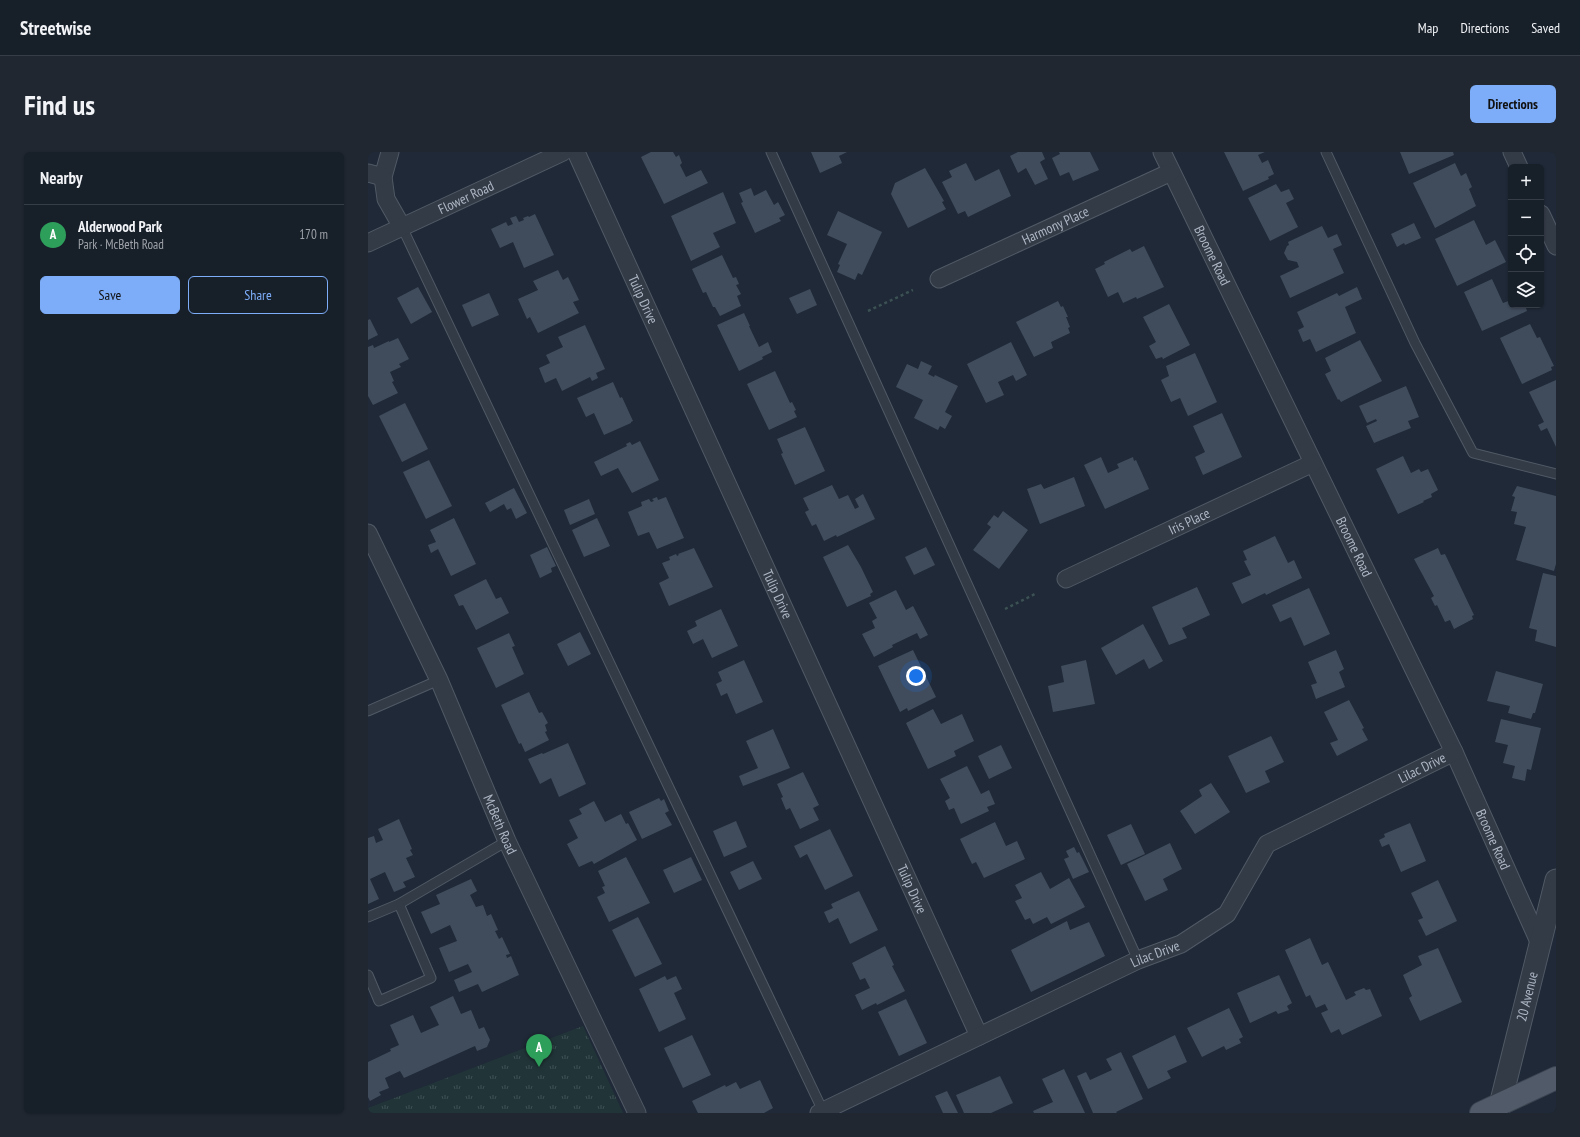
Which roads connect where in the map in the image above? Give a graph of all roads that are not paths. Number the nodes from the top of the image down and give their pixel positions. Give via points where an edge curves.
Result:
1 (390, 152) edge
2 (563, 152) edge
3 (576, 152) edge
4 (771, 152) edge
5 (1162, 152) edge
6 (1326, 152) edge
7 (1512, 152) edge
8 (1518, 164) edge
9 (1171, 172) junction
10 (376, 175) edge
11 (1544, 220) edge
12 (402, 227) junction
13 (368, 243) edge
14 (1556, 246) edge
15 (940, 279) dead end
16 (1313, 463) junction
17 (1556, 474) edge
18 (368, 533) edge
19 (1066, 579) dead end
20 (439, 680) junction
21 (368, 711) edge
22 (1454, 752) junction
23 (507, 841) junction
24 (1556, 880) edge
25 (399, 904) junction
26 (368, 918) edge
27 (1540, 944) junction
28 (1138, 960) junction
29 (368, 976) edge
30 (979, 1036) junction
31 (1556, 1078) edge
32 (1499, 1108) edge
33 (821, 1112) edge
34 (637, 1113) edge
35 (1481, 1113) edge

1 - 10 street
2 - 12 street, Flower Road
3 - 30 street, Tulip Drive
4 - 28 lane
5 - 9 street, Broome Road
6 - 17 lane via 1415,342 1473,453
7 - 8 street
9 - 15 street, Harmony Place
9 - 16 street, Broome Road
10 - 12 street
11 - 14 street
12 - 13 street, Flower Road
12 - 33 lane
16 - 19 street, Iris Place
16 - 22 street, Broome Road
18 - 20 street, McBeth Road
20 - 21 lane
20 - 23 street, McBeth Road
22 - 27 street, Broome Road
22 - 28 street, Lilac Drive via 1267,844 1227,914 1181,944
23 - 25 lane
23 - 34 street, McBeth Road
24 - 27 street, 20 Avenue
25 - 26 lane
25 - 29 lane via 431,978 379,1001
27 - 32 street, 20 Avenue
28 - 30 street, Lilac Drive
30 - 33 street, Lilac Drive
31 - 32 main road
32 - 35 main road

